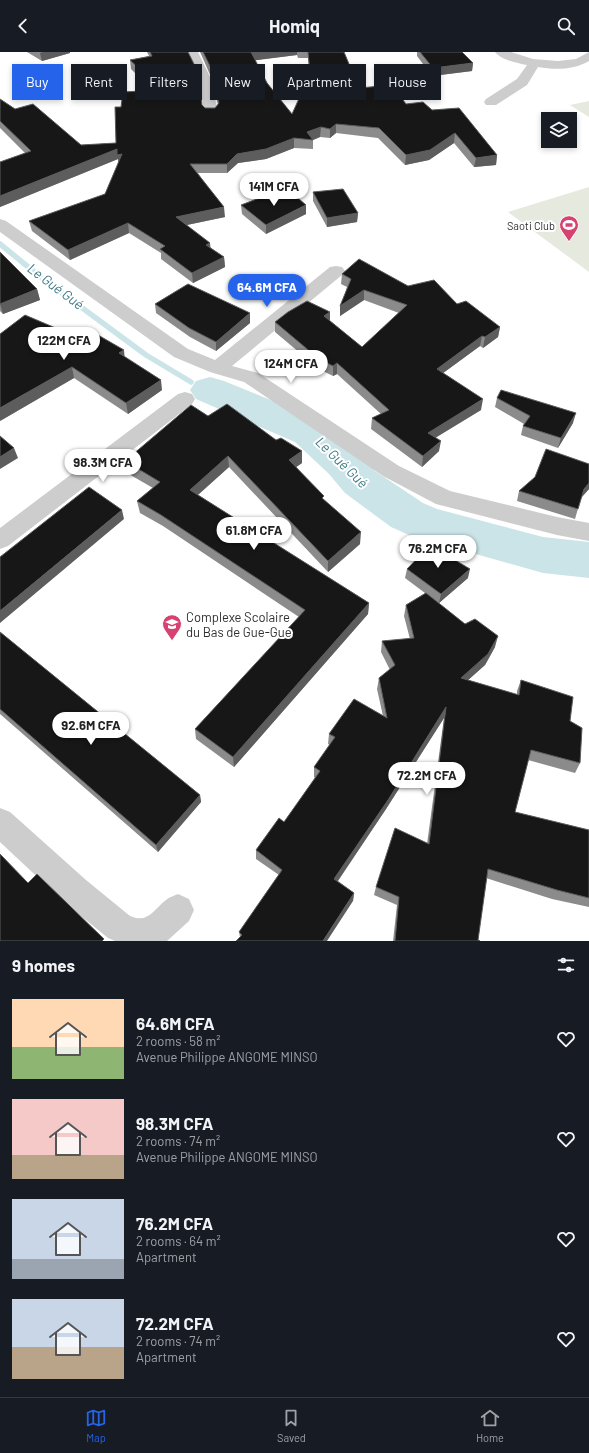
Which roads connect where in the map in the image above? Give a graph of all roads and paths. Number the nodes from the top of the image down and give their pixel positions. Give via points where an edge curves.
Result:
1 (192, 52) edge
2 (501, 52) edge
3 (589, 56) edge
4 (535, 63) junction
5 (491, 102) dead end
6 (211, 113) edge
7 (0, 224) edge
8 (336, 272) dead end
9 (217, 368) junction
10 (185, 399) dead end
11 (589, 532) edge
12 (0, 540) edge
13 (0, 822) edge
14 (178, 910) dead end

1 - 6 street via 205,79
2 - 4 street via 519,60
3 - 4 street via 572,63
4 - 5 street via 522,82
7 - 9 street via 181,353
8 - 9 street
9 - 11 street via 251,377 391,471 444,498
10 - 12 street
13 - 14 street via 119,928 138,935 155,931

